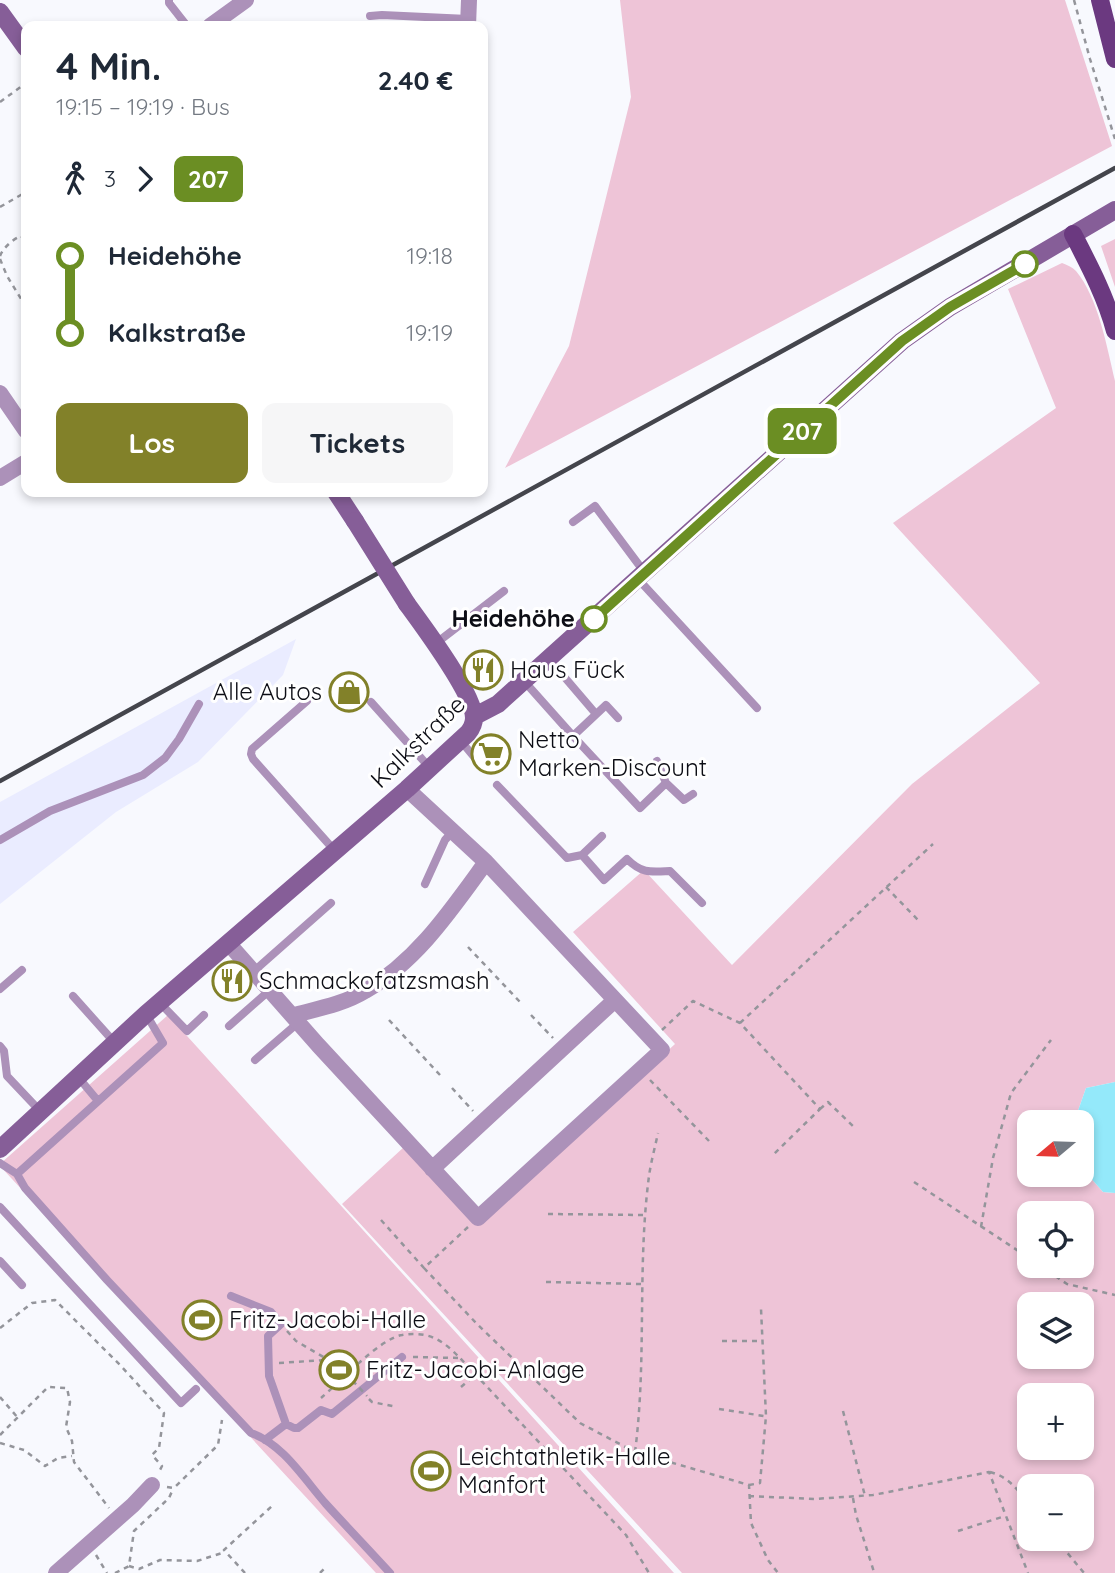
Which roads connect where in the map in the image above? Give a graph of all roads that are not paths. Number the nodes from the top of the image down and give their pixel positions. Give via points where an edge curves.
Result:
1 (169, 0) edge
2 (246, 0) edge
3 (470, 0) edge
4 (1100, 0) edge
5 (0, 12) edge
6 (228, 13) junction
7 (370, 16) dead end
8 (183, 21) edge
9 (217, 21) edge
10 (234, 21) edge
11 (456, 21) edge
12 (468, 21) edge
13 (21, 41) edge
14 (1114, 47) edge
15 (1115, 210) edge
16 (1073, 234) junction
17 (1115, 331) edge
18 (0, 393) edge
19 (21, 424) edge
20 (21, 465) edge
21 (0, 478) edge
22 (339, 497) edge
23 (573, 522) dead end
24 (642, 576) junction
25 (505, 591) dead end
26 (435, 644) junction
27 (549, 659) junction
28 (524, 681) junction
29 (307, 701) dead end
30 (371, 702) dead end
31 (199, 704) dead end
32 (757, 708) dead end
33 (596, 714) junction
34 (475, 716) junction
35 (618, 718) dead end
36 (573, 736) junction
37 (460, 740) junction
38 (475, 758) dead end
39 (657, 761) dead end
40 (430, 768) junction
41 (666, 783) junction
42 (497, 785) dead end
43 (407, 789) junction
44 (693, 794) dead end
45 (453, 831) junction
46 (602, 836) dead end
47 (0, 840) edge
48 (335, 851) junction
49 (582, 855) junction
50 (486, 862) junction
51 (425, 884) dead end
52 (331, 903) dead end
53 (702, 903) dead end
54 (229, 944) junction
55 (22, 970) dead end
56 (254, 971) junction
57 (0, 989) edge
58 (270, 990) junction
59 (73, 996) dead end
60 (615, 1000) junction
61 (153, 1008) junction
62 (204, 1015) dead end
63 (296, 1019) junction
64 (229, 1026) dead end
65 (115, 1044) junction
66 (0, 1046) edge
67 (255, 1060) dead end
68 (78, 1077) junction
69 (98, 1101) junction
70 (41, 1112) junction
71 (0, 1149) edge
72 (0, 1163) edge
73 (432, 1169) junction
74 (17, 1174) junction
75 (0, 1207) edge
76 (0, 1261) edge
77 (22, 1286) dead end
78 (232, 1296) dead end
79 (402, 1357) road end
80 (196, 1389) dead end
81 (286, 1424) junction
82 (265, 1440) junction
83 (152, 1485) road end
84 (56, 1573) edge
85 (390, 1573) edge

1 - 8 lane
2 - 6 street
3 - 12 street
4 - 14 main road
5 - 13 street
6 - 9 street
6 - 10 street
7 - 11 lane
15 - 16 street, Kalkstraße
16 - 17 main road via 1095,275
16 - 24 street, Kalkstraße via 902,341
18 - 19 street
20 - 21 street
22 - 26 street, bridge
23 - 24 lane via 595,506
24 - 27 street, Kalkstraße
24 - 32 lane
25 - 26 lane
26 - 34 street
27 - 28 street, Kalkstraße
27 - 33 lane
28 - 34 street, Kalkstraße via 498,704
28 - 36 lane
29 - 48 lane via 251,754
30 - 40 lane
31 - 47 lane via 165,758 143,775 50,811
33 - 35 lane via 606,705
33 - 36 lane
34 - 37 street, Kalkstraße via 473,726
36 - 41 lane via 640,807
37 - 38 lane
37 - 40 street, Kalkstraße
39 - 41 lane
40 - 43 street, Kalkstraße
41 - 44 lane via 684,800
42 - 49 lane via 567,858
43 - 45 street
43 - 48 street, Kalkstraße
45 - 50 street
45 - 51 lane
46 - 49 lane
48 - 54 street, Kalkstraße
49 - 53 lane via 604,880 627,859 637,869 670,871
50 - 60 street
50 - 63 street via 444,920 400,967 364,992
52 - 56 lane
54 - 56 street
54 - 61 street, Kalkstraße
55 - 57 lane
56 - 58 street
58 - 63 street
58 - 64 lane
59 - 65 lane
60 - 73 street
60 - 73 street via 662,1050 478,1217
61 - 62 lane via 187,1031
61 - 65 street, Kalkstraße
61 - 69 lane via 163,1043
63 - 67 lane
63 - 73 street
65 - 68 street, Kalkstraße
66 - 70 lane via 7,1076
68 - 69 lane
68 - 70 street, Kalkstraße
69 - 74 lane
70 - 71 street, Kalkstraße
72 - 74 lane
74 - 82 lane via 24,1188 172,1350 251,1433
75 - 80 lane via 181,1403
76 - 77 lane
78 - 81 lane via 271,1312 281,1324 268,1336 269,1364
79 - 81 lane via 332,1414 321,1410 298,1428
81 - 82 lane
82 - 85 lane
83 - 84 street

